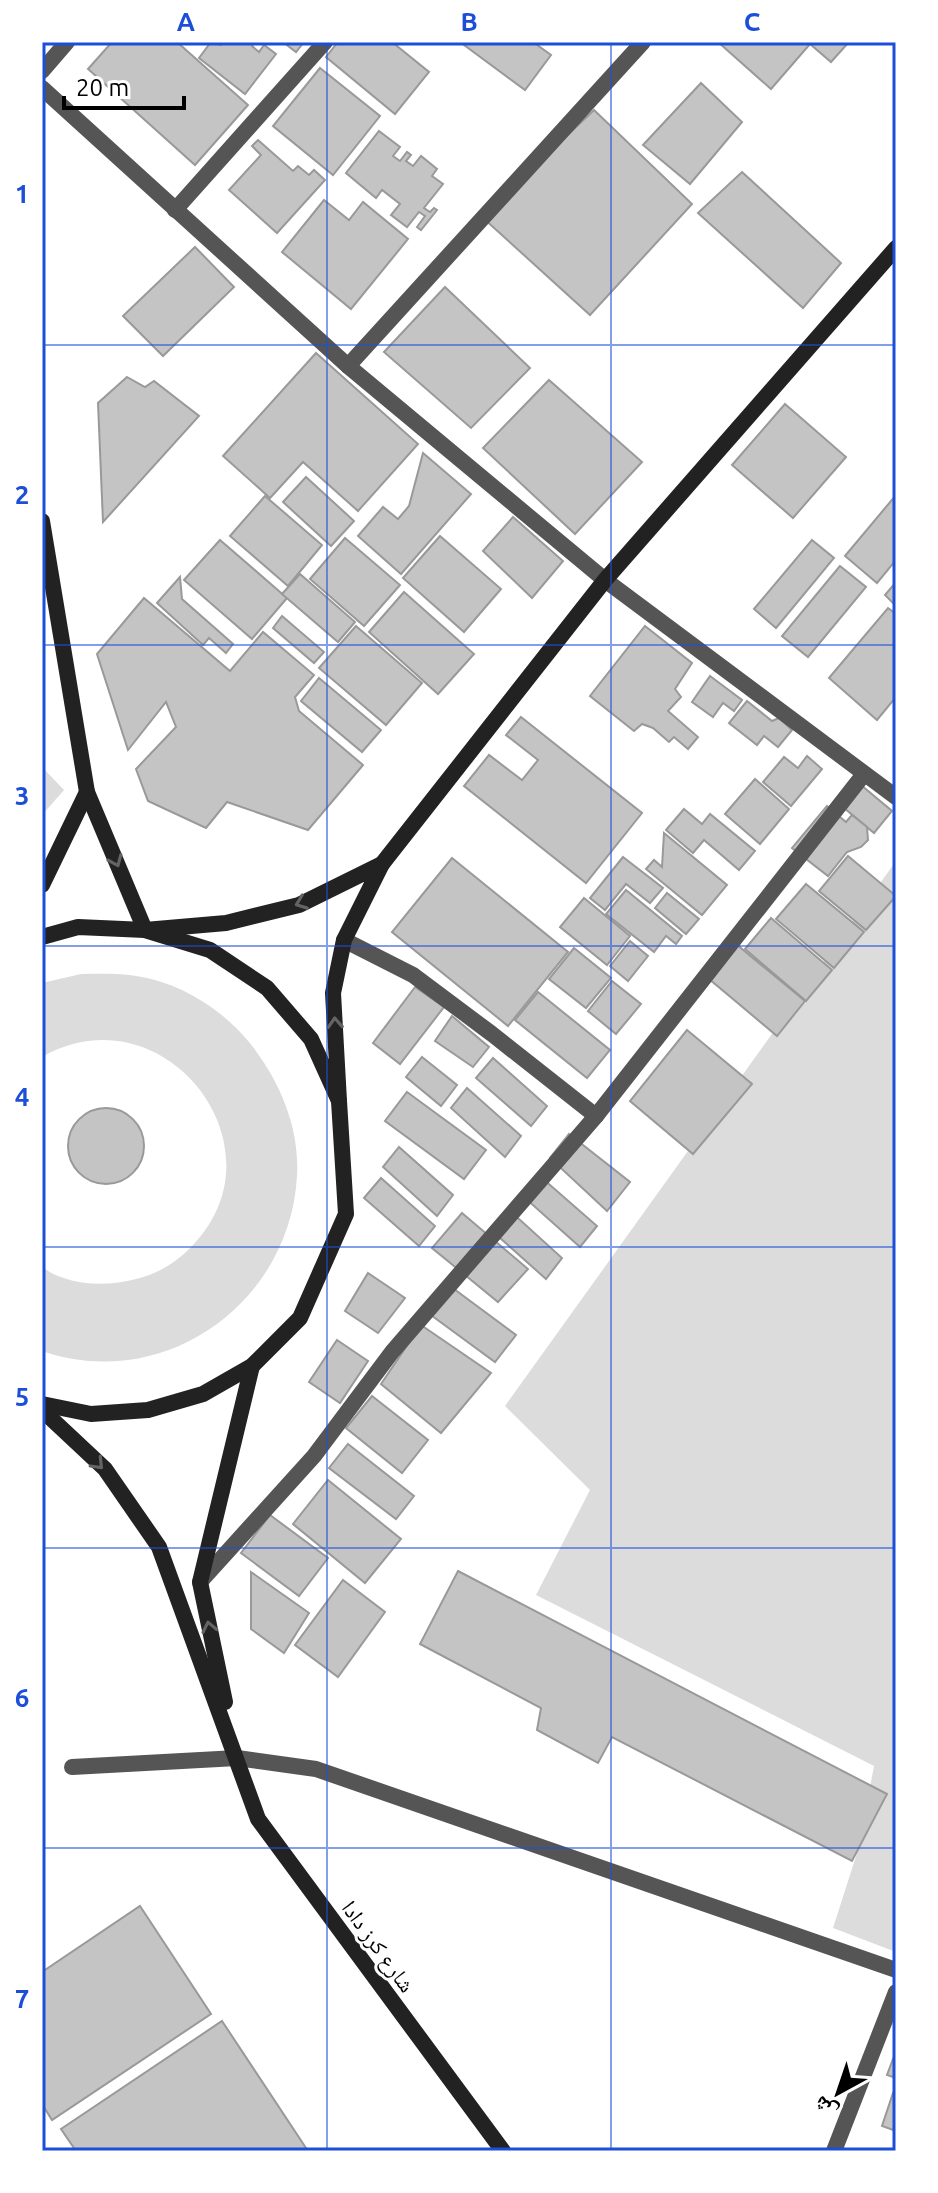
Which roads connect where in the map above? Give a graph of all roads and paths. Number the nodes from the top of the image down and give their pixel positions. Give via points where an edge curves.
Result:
1 (67, 42) edge
2 (325, 42) edge
3 (643, 42) edge
4 (42, 71) edge
5 (42, 88) edge
6 (175, 210) junction
7 (894, 255) edge
8 (348, 366) junction
9 (42, 521) edge
10 (605, 580) junction
11 (47, 586) edge
12 (864, 774) junction
13 (87, 792) junction
14 (896, 797) edge
15 (382, 864) junction
16 (42, 885) edge
17 (145, 930) junction
18 (42, 937) edge
19 (344, 940) junction
20 (339, 1101) junction
21 (596, 1116) junction
22 (252, 1366) junction
23 (42, 1407) edge
24 (200, 1582) junction
25 (237, 1758) junction
26 (72, 1767) dead end
27 (896, 1970) edge
28 (896, 1992) edge
29 (503, 2151) edge
30 (834, 2151) edge

1 - 4 street
2 - 6 street
3 - 8 street
5 - 6 street
6 - 8 street
7 - 10 main road
8 - 10 street
9 - 11 main road
10 - 12 street
10 - 15 main road
11 - 13 main road
12 - 14 street
12 - 21 street
13 - 16 main road
13 -> 17 main road
15 -> 17 main road via 299,905 226,923
15 - 19 main road
17 - 18 main road via 78,927
17 - 20 main road via 210,950 267,988 311,1039
20 -> 19 main road via 333,993
19 - 21 street via 413,975
20 - 22 main road via 346,1214 300,1318
21 - 24 street via 392,1352 314,1456
22 - 23 main road via 203,1394 148,1410 91,1414
22 - 24 main road
23 -> 25 main road via 105,1469 159,1547
25 -> 24 main road
25 - 26 street
25 - 27 street via 316,1769
25 - 29 main road, شارع كرز دادا via 258,1819
28 - 30 street

